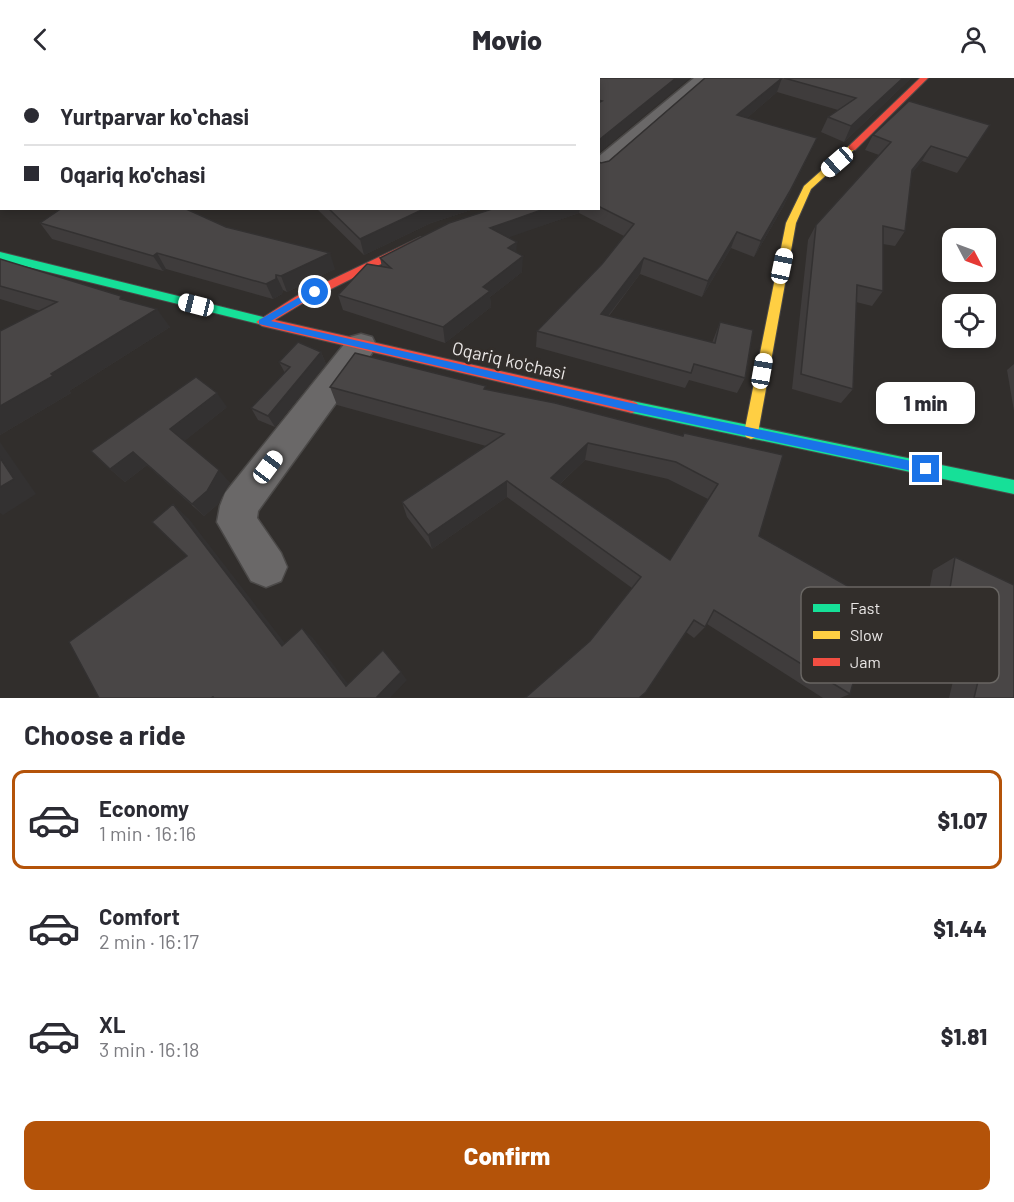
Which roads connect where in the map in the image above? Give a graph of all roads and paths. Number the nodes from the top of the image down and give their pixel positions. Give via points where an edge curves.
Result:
1 (705, 78) edge
2 (924, 78) edge
3 (600, 167) edge
4 (430, 236) edge
5 (0, 256) edge
6 (262, 322) junction
7 (361, 345) junction
8 (750, 433) junction
9 (1014, 487) edge
10 (266, 567) dead end

1 - 3 street
2 - 8 street via 882,122 807,188 791,223
4 - 6 street
5 - 6 street, Oqariq ko'chasi
6 - 7 street, Oqariq ko'chasi
7 - 8 street, Oqariq ko'chasi
7 - 10 street via 239,506 237,522
8 - 9 street, Oqariq ko'chasi

